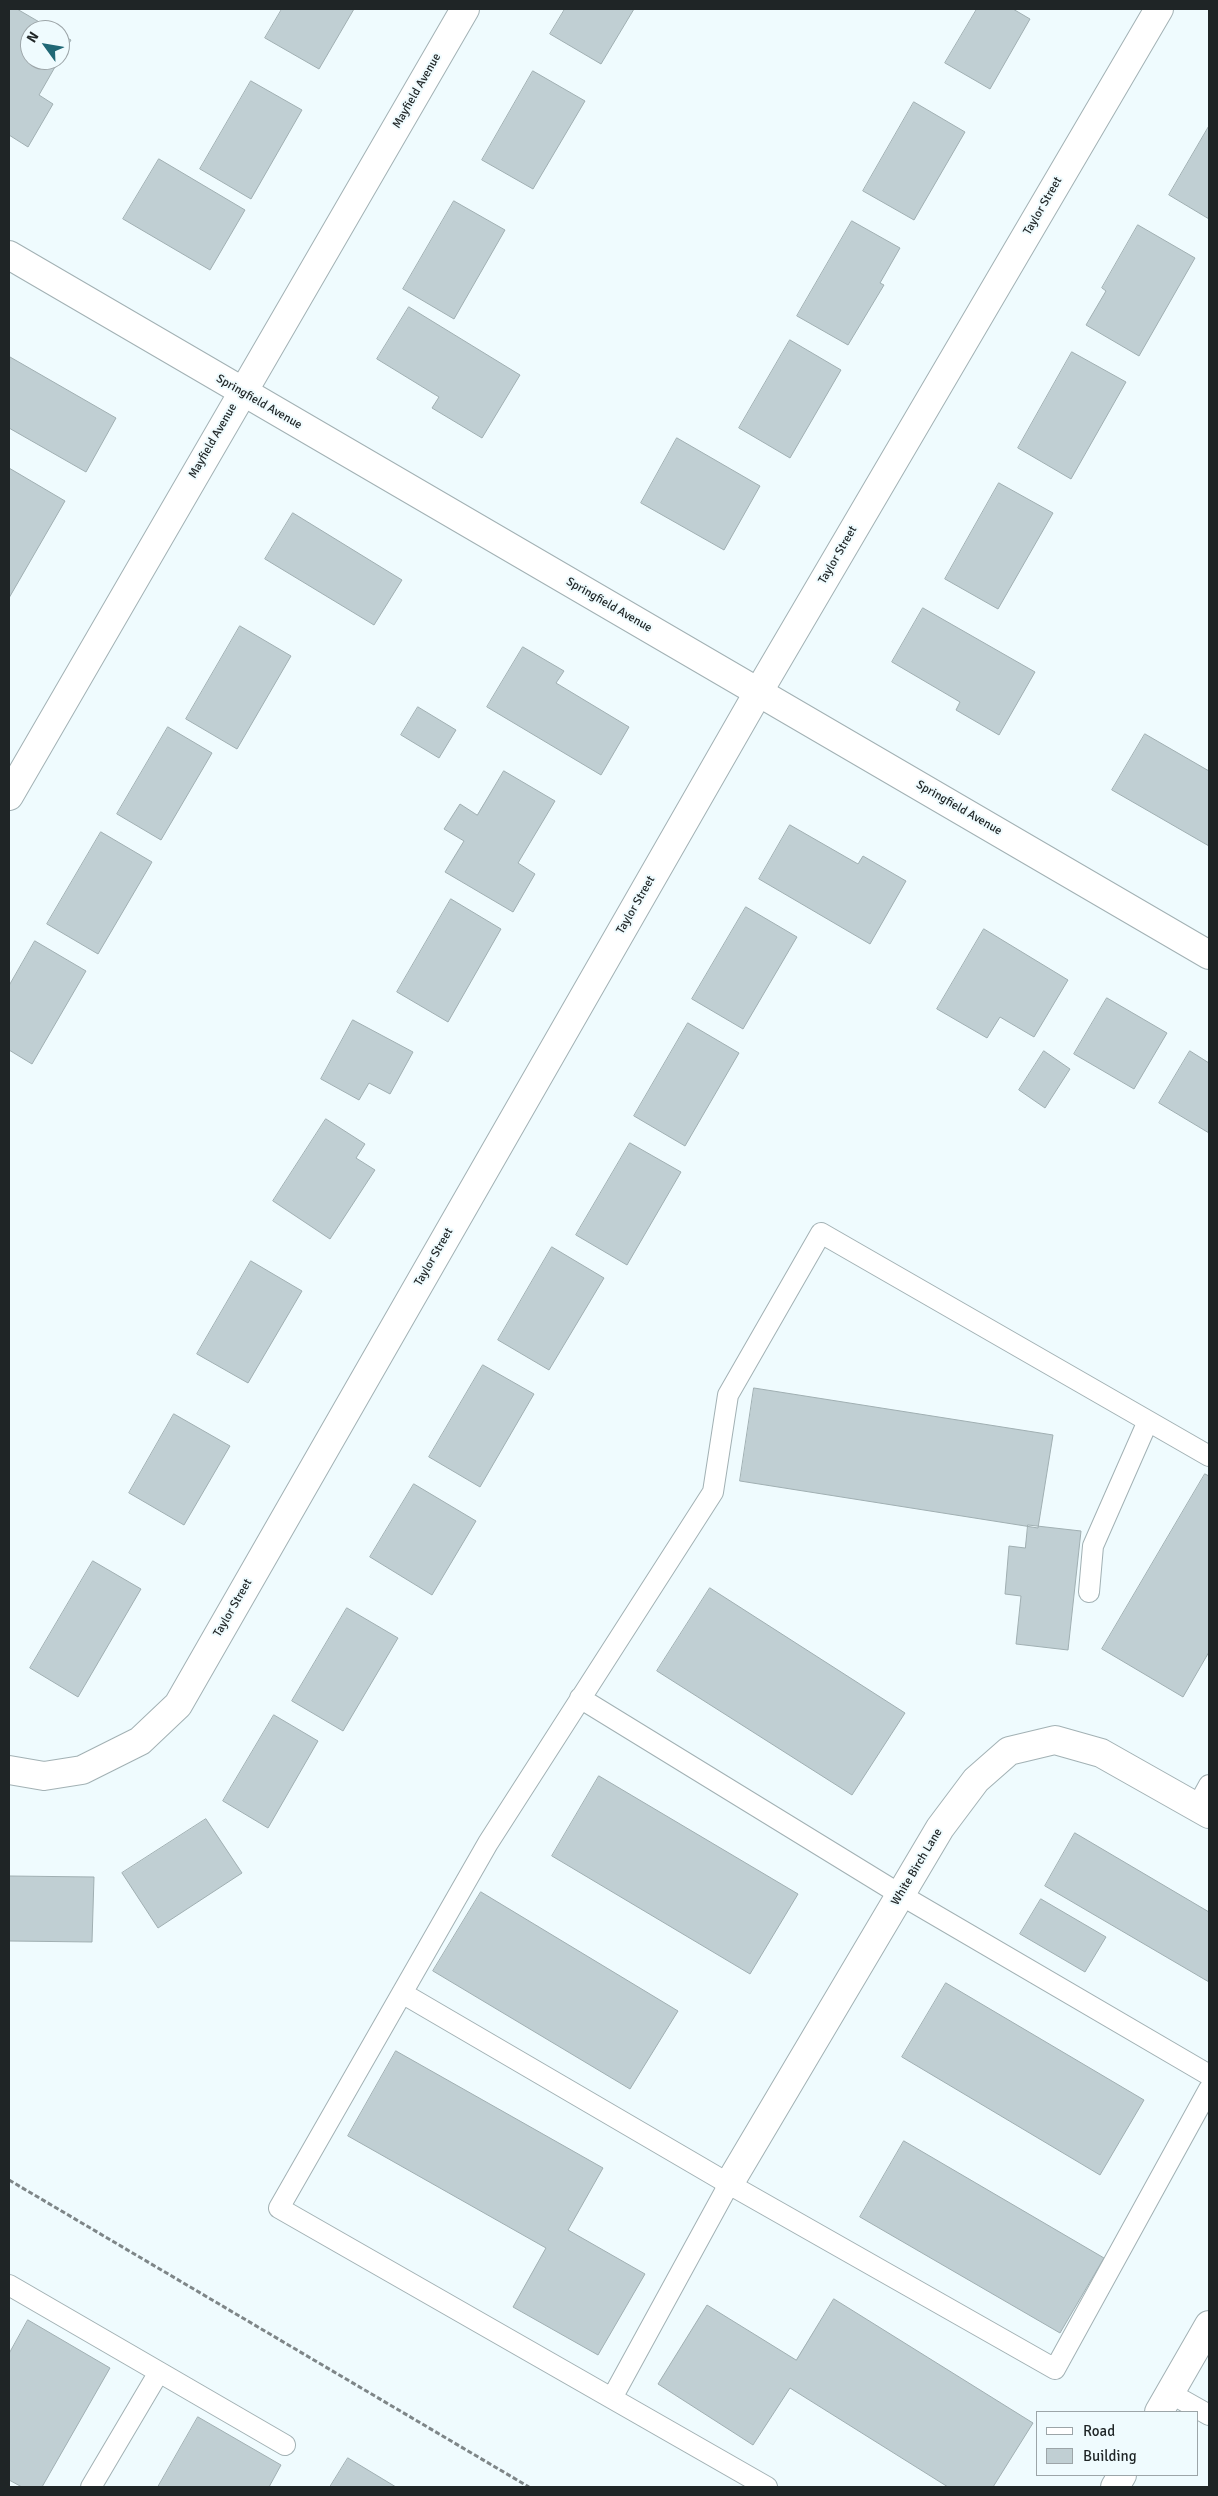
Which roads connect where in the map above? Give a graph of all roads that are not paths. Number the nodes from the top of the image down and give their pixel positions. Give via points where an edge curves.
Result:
1 (465, 9) edge
2 (1159, 9) edge
3 (9, 256) edge
4 (241, 392) junction
5 (759, 691) junction
6 (9, 796) edge
7 (1209, 955) edge
8 (1148, 1421) junction
9 (1209, 1456) edge
10 (1089, 1592) dead end
11 (580, 1698) junction
12 (9, 1770) edge
13 (1205, 1802) edge
14 (901, 1895) junction
15 (402, 1993) junction
16 (1209, 2075) edge
17 (1209, 2089) edge
18 (729, 2184) junction
19 (9, 2285) edge
20 (1209, 2325) edge
21 (159, 2372) junction
22 (612, 2398) junction
23 (1164, 2403) edge
24 (1194, 2411) edge
25 (285, 2445) dead end
26 (1121, 2476) edge
27 (91, 2487) edge
28 (767, 2487) edge
29 (1115, 2487) edge

1 - 4 street, Mayfield Avenue
2 - 5 street, Taylor Street
3 - 4 street, Springfield Avenue
4 - 5 street, Springfield Avenue
4 - 6 street, Mayfield Avenue
5 - 7 street, Springfield Avenue
5 - 12 street, Taylor Street via 178,1705 140,1741 82,1770 44,1776
8 - 9 lane
8 - 10 lane via 1093,1546
8 - 11 lane via 821,1233 728,1396 713,1492
11 - 14 lane
11 - 15 lane via 488,1843
13 - 14 street, White Birch Lane via 1101,1754 1055,1740 1008,1751 976,1780 940,1828
14 - 16 lane
14 - 18 street, White Birch Lane
15 - 18 lane
15 - 22 lane via 279,2208
17 - 18 lane via 1055,2369
18 - 22 lane
19 - 21 lane
20 - 23 street
21 - 25 lane
21 - 27 lane
22 - 28 lane
23 - 24 lane
26 - 29 street

